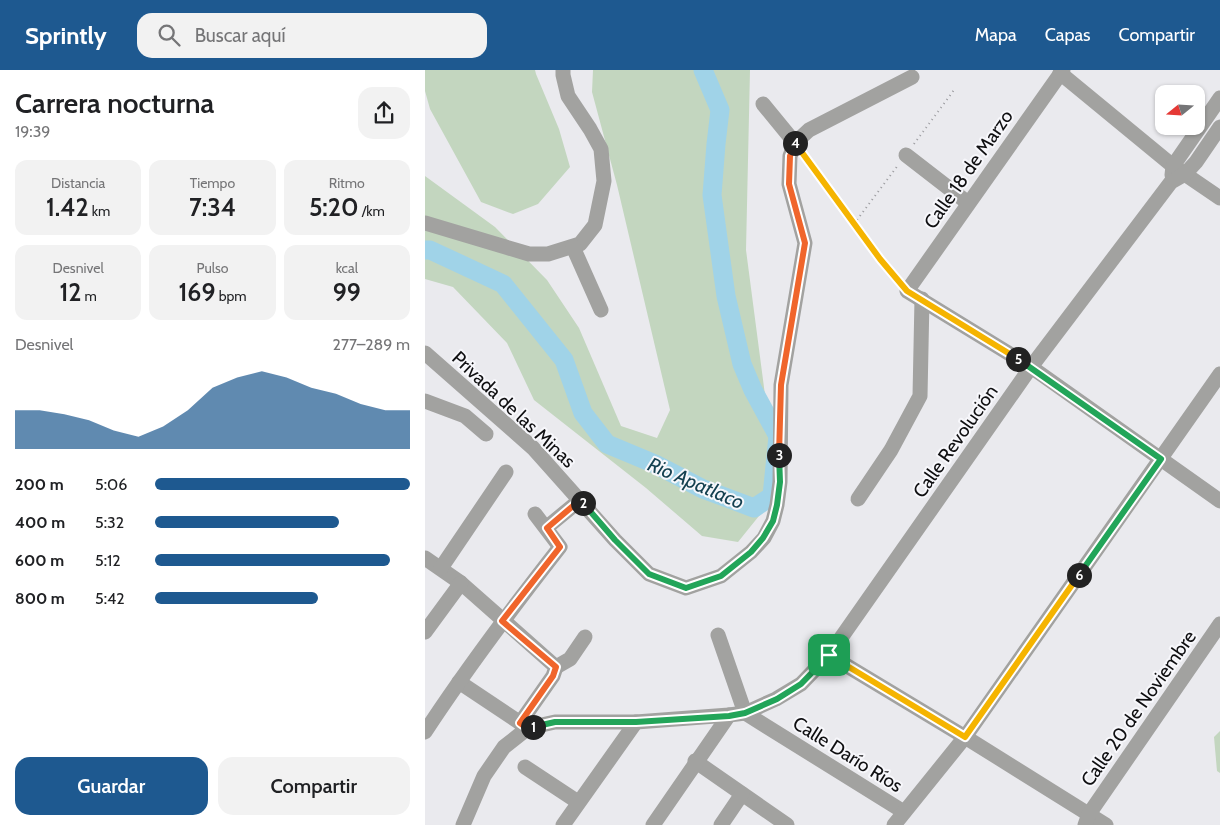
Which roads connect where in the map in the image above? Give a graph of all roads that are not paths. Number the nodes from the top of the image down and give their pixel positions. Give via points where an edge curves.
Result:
1 (563, 70) edge
2 (1061, 72) edge
3 (912, 77) dead end
4 (1220, 98) edge
5 (763, 104) dead end
6 (1220, 127) edge
7 (795, 142) junction
8 (906, 156) dead end
9 (1179, 170) junction
10 (1220, 198) edge
11 (968, 203) junction
12 (425, 223) edge
13 (573, 247) junction
14 (922, 299) junction
15 (601, 310) dead end
16 (425, 353) edge
17 (1031, 367) junction
18 (1220, 374) edge
19 (425, 401) edge
20 (486, 434) dead end
21 (1161, 459) junction
22 (506, 472) dead end
23 (858, 498) dead end
24 (580, 500) junction
25 (1220, 501) edge
26 (535, 514) dead end
27 (547, 528) junction
28 (425, 558) edge
29 (441, 568) junction
30 (461, 583) junction
31 (502, 621) junction
32 (1220, 624) edge
33 (425, 632) edge
34 (718, 635) dead end
35 (585, 637) dead end
36 (829, 655) junction
37 (552, 663) junction
38 (459, 682) junction
39 (745, 713) junction
40 (729, 716) junction
41 (636, 722) junction
42 (524, 725) junction
43 (425, 732) edge
44 (965, 737) junction
45 (695, 762) junction
46 (525, 767) dead end
47 (742, 794) junction
48 (578, 802) junction
49 (904, 812) junction
50 (1087, 819) edge
51 (463, 825) edge
52 (563, 825) edge
53 (653, 825) edge
54 (721, 825) edge
55 (787, 825) edge
56 (894, 825) edge
57 (1106, 825) edge

1 - 13 street via 568,96 601,149 604,181 595,226 580,244
2 - 9 street
2 - 11 street, Calle 18 de Marzo
3 - 7 street via 809,130
4 - 9 street, Calle Revolución
5 - 7 street
6 - 9 street via 1196,162
7 - 24 street, Privada de las Minas via 790,156 789,184 805,243 781,385 777,505 773,521 763,538 721,576 686,588 649,574
8 - 11 street
9 - 10 street
9 - 17 street, Calle Revolución
11 - 14 street, Calle 18 de Marzo via 907,291
12 - 13 street via 529,254 548,254
13 - 15 street
14 - 17 street
14 - 23 street via 920,396 891,450
16 - 24 street, Privada de las Minas via 533,448
17 - 21 street
17 - 36 street, Calle Revolución
18 - 21 street
19 - 20 street via 465,416
21 - 25 street
21 - 44 street
22 - 29 street
24 - 27 street
26 - 27 street
27 - 31 street via 560,547
28 - 29 street
29 - 30 street
30 - 31 street
30 - 33 street
31 - 37 street
31 - 38 street
32 - 50 street, Calle 20 de Noviembre
34 - 39 street
35 - 37 street via 570,659
36 - 39 street, Calle Revolución via 801,684
36 - 44 street
37 - 42 street via 553,676
38 - 42 street
38 - 43 street
39 - 40 street, Calle Revolución
39 - 49 street, Calle Darío Ríos
40 - 41 street, Calle Revolución
40 - 45 street
41 - 42 street, Calle Revolución
41 - 48 street
42 - 51 street via 484,776
44 - 49 street
44 - 50 street
45 - 47 street
45 - 53 street
46 - 48 street
47 - 54 street
47 - 55 street
48 - 52 street
49 - 56 street
50 - 57 street

